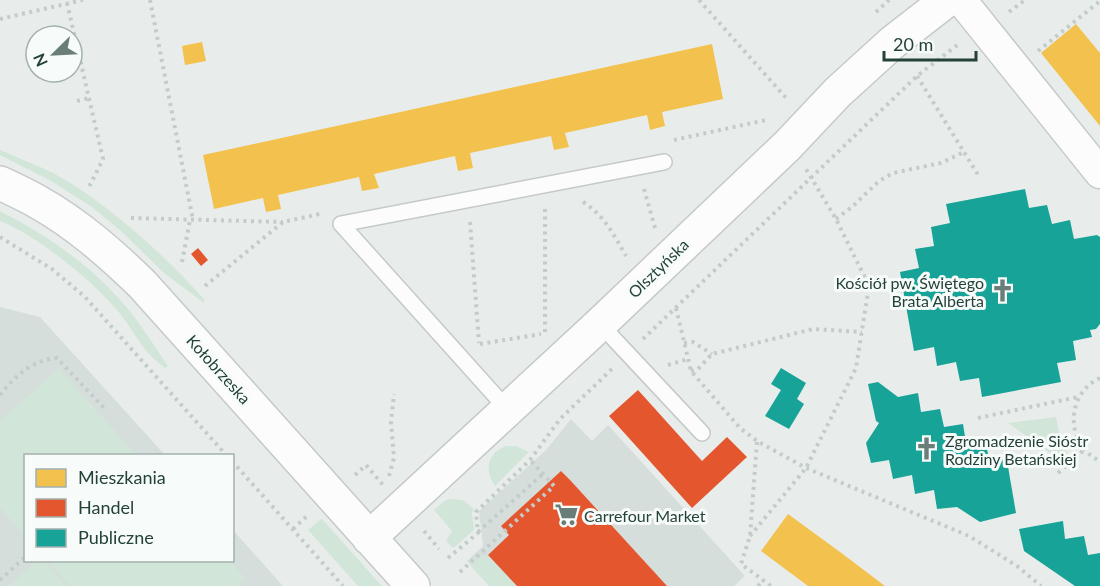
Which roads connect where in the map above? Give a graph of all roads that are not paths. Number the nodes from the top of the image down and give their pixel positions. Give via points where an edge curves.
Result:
1 (947, 0) edge
2 (961, 0) edge
3 (664, 162) dead end
4 (1100, 173) edge
5 (0, 183) edge
6 (600, 324) junction
7 (508, 410) junction
8 (702, 433) dead end
9 (369, 538) junction
10 (413, 586) edge

1 - 6 street, Olsztyńska via 838,92 787,146
2 - 4 street
3 - 7 lane via 545,189 341,224
5 - 9 street, Kołobrzeska via 70,222 142,284
6 - 7 street, Olsztyńska
6 - 8 lane
7 - 9 street, Olsztyńska
9 - 10 street, Kołobrzeska

